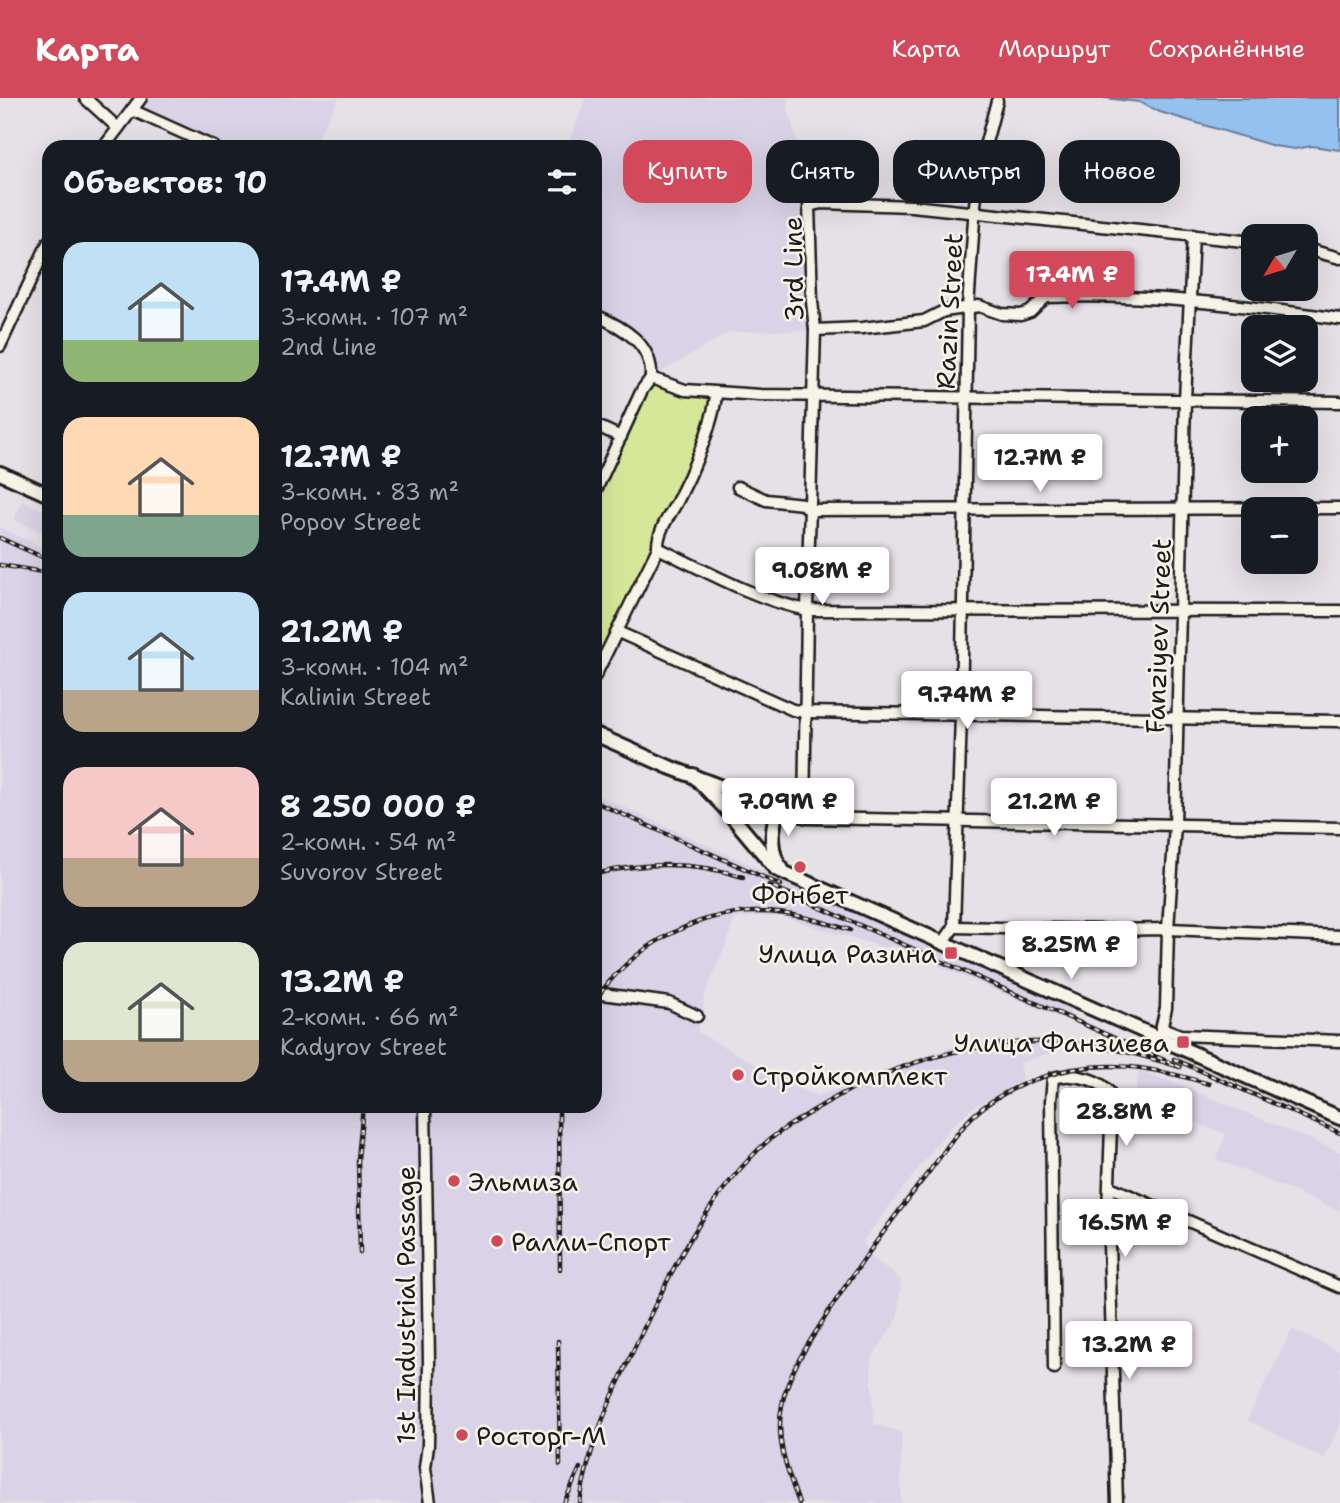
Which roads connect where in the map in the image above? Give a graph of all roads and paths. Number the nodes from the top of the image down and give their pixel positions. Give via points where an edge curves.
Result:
1 (85, 98) edge
2 (141, 98) edge
3 (997, 101) dead end
4 (132, 110) junction
5 (118, 128) junction
6 (109, 140) edge
7 (198, 140) edge
8 (974, 213) junction
9 (1192, 235) junction
10 (1241, 241) edge
11 (1318, 252) edge
12 (42, 256) edge
13 (1340, 258) edge
14 (1190, 301) junction
15 (968, 308) junction
16 (602, 319) edge
17 (1340, 319) edge
18 (815, 330) junction
19 (0, 346) edge
20 (651, 378) junction
21 (716, 394) junction
22 (966, 396) junction
23 (812, 397) junction
24 (1185, 399) junction
25 (1340, 402) edge
26 (602, 428) edge
27 (621, 437) junction
28 (0, 473) edge
29 (602, 477) edge
30 (738, 487) dead end
31 (42, 492) edge
32 (1340, 508) edge
33 (1182, 509) junction
34 (810, 510) junction
35 (964, 510) junction
36 (658, 548) junction
37 (961, 609) junction
38 (807, 610) junction
39 (1179, 610) junction
40 (1340, 611) edge
41 (618, 632) junction
42 (602, 663) edge
43 (806, 712) junction
44 (961, 716) junction
45 (1176, 718) junction
46 (1340, 720) edge
47 (602, 737) edge
48 (693, 775) junction
49 (777, 808) junction
50 (804, 817) junction
51 (956, 821) junction
52 (1175, 825) junction
53 (1340, 828) edge
54 (787, 874) junction
55 (954, 927) junction
56 (1168, 929) junction
57 (1340, 936) edge
58 (943, 943) junction
59 (602, 994) edge
60 (697, 1016) dead end
61 (1161, 1033) junction
62 (1340, 1041) edge
63 (425, 1113) edge
64 (1340, 1118) edge
65 (1110, 1187) junction
66 (1340, 1287) edge
67 (1054, 1368) dead end
68 (430, 1503) edge
69 (1118, 1503) edge

1 - 5 street
2 - 4 street
3 - 8 street, Razin Street via 982,156
4 - 5 street
4 - 7 street
5 - 6 street
8 - 9 street, 3rd Line
8 - 15 street, Razin Street
8 - 18 street, 3rd Line via 912,206 809,206
9 - 10 street, 3rd Line
9 - 14 street, Fanziyev Street
11 - 13 street
12 - 19 street
14 - 15 street via 1046,297 1021,315
14 - 17 street
14 - 24 street, Fanziyev Street
15 - 18 street via 944,311 924,321
15 - 22 street, Razin Street
16 - 20 street via 638,341 650,359
18 - 23 street, 3rd Line
20 - 21 street via 685,390
20 - 27 street
21 - 23 street
21 - 36 street via 714,414
22 - 23 street
22 - 24 street
22 - 35 street, Razin Street
23 - 34 street, 3rd Line
24 - 25 street
24 - 33 street, Fanziyev Street
26 - 27 street
27 - 29 street
28 - 31 main road
30 - 34 street via 766,500 803,504
32 - 33 street
33 - 35 street
33 - 39 street, Fanziyev Street
34 - 35 street
34 - 38 street, 3rd Line
35 - 37 street, Razin Street
36 - 38 street via 749,591
36 - 41 street
37 - 38 street
37 - 39 street
37 - 44 street, Razin Street
38 - 43 street, 3rd Line
39 - 40 street
39 - 45 street, Fanziyev Street
41 - 42 street
41 - 43 street
43 - 44 street
43 - 50 street, 3rd Line
44 - 45 street
44 - 51 street, Razin Street
45 - 46 street
45 - 52 street, Fanziyev Street
47 - 48 main road
48 - 49 main road
48 - 54 main road via 771,865
49 - 50 street
49 - 54 main road via 772,848
50 - 51 street
51 - 52 street
51 - 55 street, Razin Street
52 - 53 street
52 - 56 street, Fanziyev Street
54 - 58 main road
55 - 56 street
55 - 58 street
56 - 57 street
56 - 61 street, Fanziyev Street
58 - 61 main road
59 - 60 street via 669,1003
61 - 62 street
61 - 64 main road
63 - 68 street, 1st Industrial Passage via 429,1361 425,1468
65 - 66 street
65 - 67 street via 1109,1090 1074,1076 1054,1078
65 - 69 street

